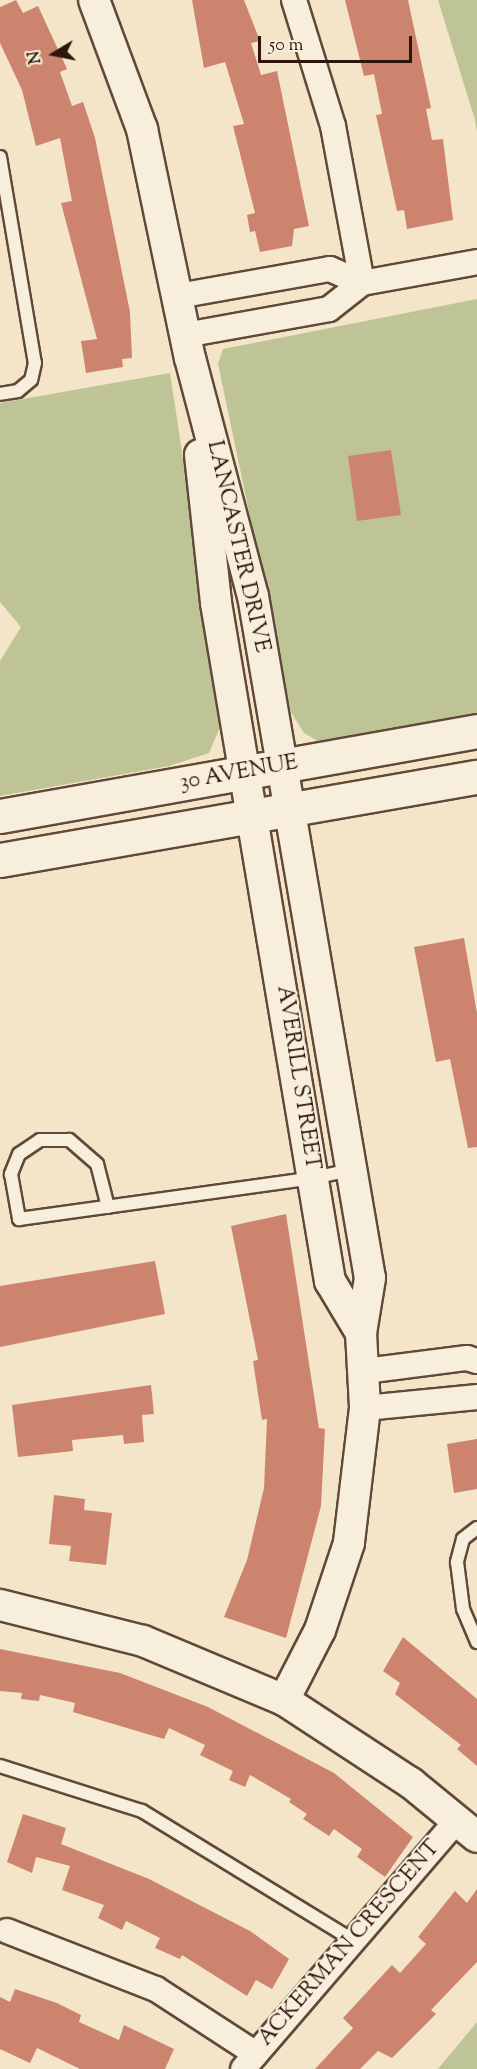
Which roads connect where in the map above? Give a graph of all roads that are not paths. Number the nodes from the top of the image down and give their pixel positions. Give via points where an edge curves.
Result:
1 (94, 0) edge
2 (294, 0) edge
3 (0, 157) edge
4 (477, 262) edge
5 (362, 283) junction
6 (178, 296) junction
7 (187, 346) junction
8 (0, 394) edge
9 (477, 730) edge
10 (281, 766) junction
11 (246, 772) junction
12 (477, 777) edge
13 (289, 810) junction
14 (254, 815) junction
15 (0, 816) edge
16 (0, 860) edge
17 (352, 1170) junction
18 (314, 1178) junction
19 (108, 1207) junction
20 (360, 1333) junction
21 (477, 1361) edge
22 (365, 1371) junction
23 (477, 1397) edge
24 (365, 1408) junction
25 (477, 1528) edge
26 (0, 1605) edge
27 (477, 1642) edge
28 (284, 1700) junction
29 (0, 1766) edge
30 (467, 1829) edge
31 (7, 1930) dead end
32 (354, 1941) junction
33 (249, 2061) edge

1 - 6 street, LANCASTER DRIVE via 129,82
2 - 5 street via 333,126
3 - 8 lane via 35,363 31,380 18,391
4 - 5 street
5 - 6 street via 330,269
5 - 7 street via 329,309
6 - 7 street, LANCASTER DRIVE
7 - 10 street, LANCASTER DRIVE via 253,596
7 - 11 street, LANCASTER DRIVE via 216,603
9 - 10 main road, 30 AVENUE
10 - 11 main road, 30 AVENUE
10 - 13 street, LANCASTER DRIVE
11 - 14 street, LANCASTER DRIVE
11 - 15 main road, 30 AVENUE
12 - 13 main road, 30 AVENUE
13 - 14 main road, 30 AVENUE
13 - 17 street, AVERILL STREET
14 - 16 main road, 30 AVENUE
14 - 18 street, AVERILL STREET
17 - 18 lane
17 - 20 street, AVERILL STREET via 370,1278
18 - 19 lane
18 - 20 street, AVERILL STREET via 330,1281
19 - 19 lane via 19,1219 10,1174 19,1154 40,1140 69,1140 97,1164
20 - 22 street, AVERILL STREET
21 - 22 street
22 - 24 street, AVERILL STREET
23 - 24 street
24 - 28 street, AVERILL STREET via 349,1544 320,1630
25 - 27 lane via 463,1539 457,1563 463,1609
26 - 28 street via 143,1641
28 - 30 street via 360,1747
29 - 32 lane via 142,1810
30 - 32 street, ACKERMAN CRESCENT
31 - 33 street via 156,1989
32 - 33 street, ACKERMAN CRESCENT

